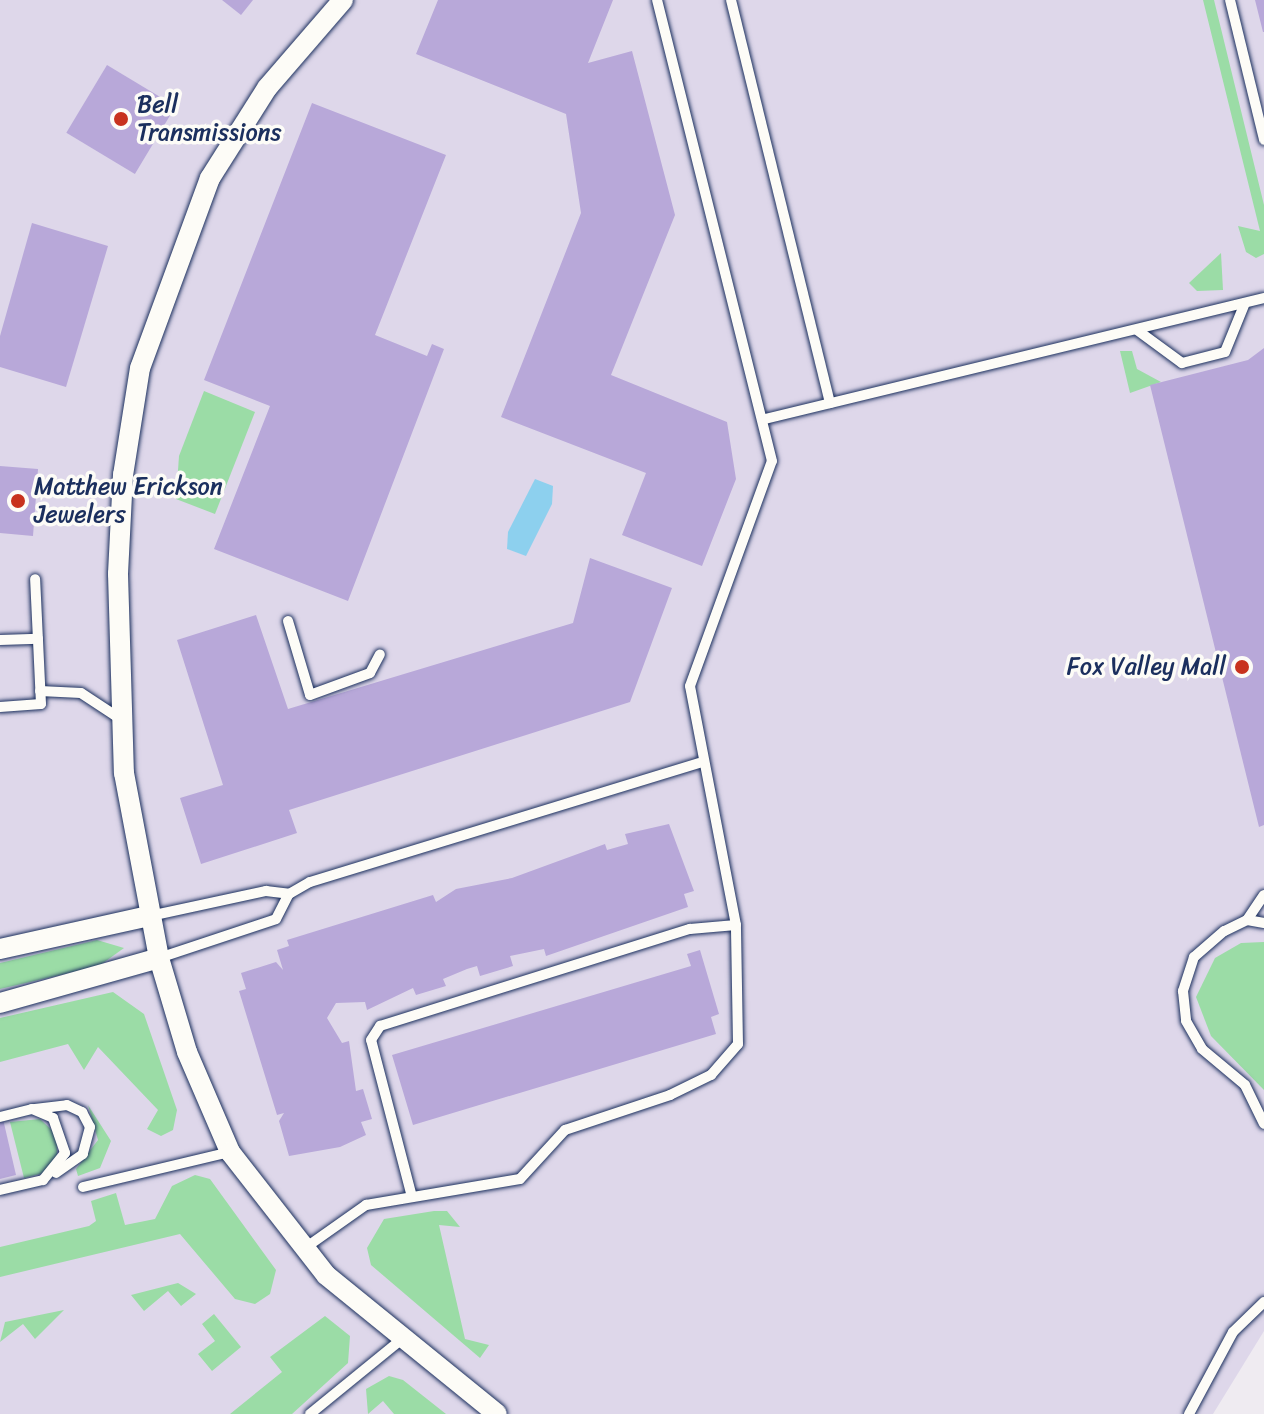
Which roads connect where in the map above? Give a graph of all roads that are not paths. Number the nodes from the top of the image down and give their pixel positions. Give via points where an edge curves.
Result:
1 (343, 0) edge
2 (657, 0) edge
3 (731, 0) edge
4 (1230, 0) edge
5 (1264, 140) edge
6 (1264, 298) edge
7 (1245, 303) junction
8 (1137, 330) junction
9 (830, 403) junction
10 (765, 419) junction
11 (35, 579) dead end
12 (288, 621) dead end
13 (38, 639) junction
14 (0, 640) edge
15 (380, 654) dead end
16 (40, 691) junction
17 (0, 707) edge
18 (119, 718) junction
19 (699, 763) junction
20 (289, 894) junction
21 (1264, 895) edge
22 (149, 916) junction
23 (1247, 920) junction
24 (1264, 923) edge
25 (736, 925) junction
26 (0, 949) edge
27 (159, 958) junction
28 (0, 1003) edge
29 (32, 1109) junction
30 (0, 1117) edge
31 (1264, 1124) edge
32 (230, 1152) junction
33 (43, 1180) junction
34 (83, 1187) dead end
35 (0, 1190) edge
36 (412, 1197) junction
37 (303, 1250) junction
38 (1264, 1302) edge
39 (402, 1339) junction
40 (310, 1414) edge
41 (497, 1414) edge
42 (1189, 1414) edge

1 - 18 street via 267,88 210,178 154,323 123,475
2 - 10 lane
3 - 9 lane
4 - 5 lane
6 - 7 lane
7 - 8 lane
7 - 8 lane via 1225,352 1182,363
8 - 9 lane
9 - 10 lane
10 - 19 lane via 772,461 690,686
11 - 13 lane
12 - 15 lane via 310,695 370,673
13 - 14 lane
13 - 16 lane
16 - 17 lane via 41,704
16 - 18 lane via 81,693
18 - 22 street
19 - 20 lane via 337,872
19 - 25 lane
20 - 22 lane via 266,891
20 - 27 lane via 276,919
21 - 23 lane
22 - 26 street
22 - 27 street
23 - 24 lane
23 - 31 lane via 1194,957 1183,991 1186,1021 1202,1049 1245,1085
25 - 36 lane via 738,1044 711,1075 565,1130 520,1179
25 - 36 lane via 690,929 380,1026 371,1040
27 - 28 street
27 - 32 street via 187,1052
29 - 30 lane
29 - 33 lane via 53,1118 63,1135 65,1153
29 - 33 lane via 67,1105 82,1112 90,1127 83,1154
32 - 34 lane
32 - 37 street
33 - 35 lane
36 - 37 lane via 366,1205
37 - 39 street
38 - 42 lane via 1233,1332
39 - 40 lane
39 - 41 street

